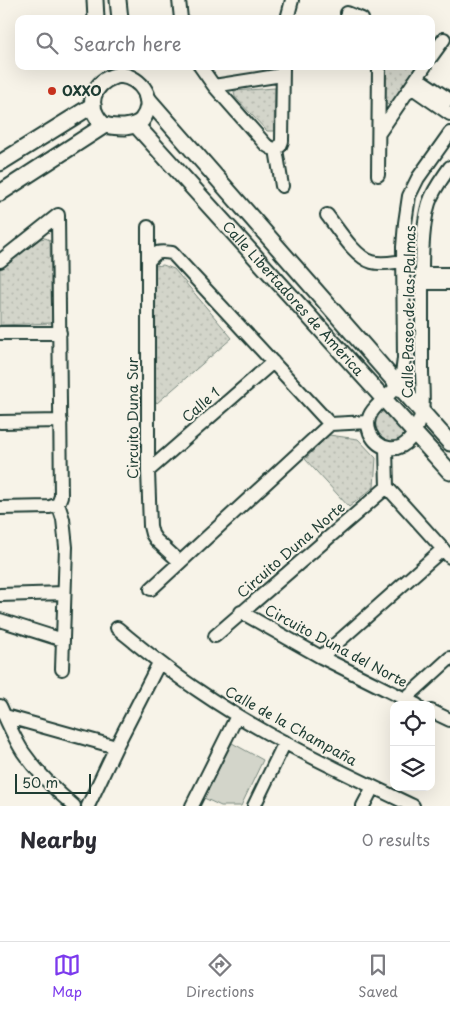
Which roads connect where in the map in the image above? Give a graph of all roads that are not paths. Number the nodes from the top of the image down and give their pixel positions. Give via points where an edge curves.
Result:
1 (95, 0) edge
2 (118, 0) edge
3 (179, 0) edge
4 (292, 0) edge
5 (347, 13) dead end
6 (96, 15) edge
7 (120, 15) edge
8 (181, 15) edge
9 (288, 15) edge
10 (352, 15) edge
11 (444, 39) dead end
12 (435, 51) edge
13 (105, 70) edge
14 (203, 70) edge
15 (282, 70) edge
16 (379, 70) edge
17 (422, 70) edge
18 (131, 72) edge
19 (102, 82) junction
20 (414, 82) junction
21 (214, 86) junction
22 (147, 98) junction
23 (450, 100) edge
24 (93, 105) junction
25 (450, 114) edge
26 (105, 125) junction
27 (136, 125) junction
28 (379, 133) junction
29 (450, 133) edge
30 (276, 148) junction
31 (0, 163) edge
32 (450, 167) edge
33 (378, 175) dead end
34 (282, 186) dead end
35 (0, 193) edge
36 (327, 215) dead end
37 (148, 227) dead end
38 (403, 247) junction
39 (422, 248) junction
40 (0, 261) edge
41 (403, 261) junction
42 (148, 262) junction
43 (450, 274) edge
44 (422, 283) junction
45 (450, 283) edge
46 (403, 293) junction
47 (0, 333) edge
48 (60, 333) junction
49 (273, 362) junction
50 (398, 386) junction
51 (384, 398) junction
52 (422, 412) junction
53 (61, 421) junction
54 (0, 422) edge
55 (368, 422) junction
56 (330, 424) junction
57 (414, 432) junction
58 (450, 443) edge
59 (386, 448) junction
60 (148, 471) junction
61 (450, 472) edge
62 (387, 487) junction
63 (58, 504) junction
64 (0, 508) edge
65 (447, 553) edge
66 (180, 562) junction
67 (151, 589) dead end
68 (64, 593) junction
69 (0, 595) edge
70 (241, 612) junction
71 (0, 620) edge
72 (117, 628) dead end
73 (215, 636) dead end
74 (63, 640) junction
75 (321, 657) junction
76 (450, 658) edge
77 (159, 663) junction
78 (62, 669) dead end
79 (405, 699) junction
80 (409, 701) edge
81 (2, 711) edge
82 (435, 713) edge
83 (237, 716) junction
84 (450, 720) edge
85 (285, 742) junction
86 (116, 747) junction
87 (373, 787) junction
88 (409, 805) edge
89 (74, 806) edge
90 (88, 806) edge
91 (192, 806) edge
92 (254, 806) edge
93 (363, 806) edge

1 - 6 street
2 - 7 street
3 - 8 street
4 - 9 street
5 - 10 street
11 - 12 street
13 - 19 street
14 - 21 street
15 - 21 street
15 - 30 street via 282,142
16 - 28 street
17 - 20 street
18 - 19 street
18 - 22 street
19 - 24 street via 95,93
20 - 23 street
20 - 25 street
20 - 28 street
21 - 30 street via 266,145
22 - 27 street via 146,113
22 - 50 street, Calle Libertadores de América
24 - 26 street via 99,120
24 - 31 street
26 - 27 street
26 - 35 street
27 - 51 street, Calle Libertadores de América
28 - 33 street
29 - 38 street, Calle Paseo de las Palmas via 409,196
30 - 34 street
32 - 39 street, Calle Paseo de las Palmas via 434,190 429,204
36 - 41 street via 357,254 365,259 379,263
37 - 42 street, Circuito Duna Sur
38 - 39 street
38 - 41 street, Calle Paseo de las Palmas
39 - 44 street, Calle Paseo de las Palmas
40 - 48 street via 58,215
41 - 46 street, Calle Paseo de las Palmas
42 - 49 street via 154,254 162,251 172,253
42 - 60 street, Circuito Duna Sur
43 - 44 street
44 - 45 street
44 - 46 street
44 - 52 street, Calle Paseo de las Palmas
46 - 50 street, Calle Paseo de las Palmas via 404,358
47 - 48 street
48 - 53 street
49 - 56 street
49 - 60 street, Calle 1
50 - 51 street, Calle Paseo de las Palmas
50 - 52 street, Calle Libertadores de América
51 - 55 street, Calle Paseo de las Palmas via 370,414
51 - 57 street, Calle Libertadores de América
52 - 57 street, Calle Paseo de las Palmas
52 - 58 street, Calle Libertadores de América
53 - 54 street
53 - 63 street via 61,496
55 - 56 street
55 - 59 street via 373,438
56 - 66 street
57 - 59 street via 406,443
57 - 61 street, Calle Libertadores de América
59 - 62 street
60 - 66 street, Circuito Duna Sur via 152,534
62 - 65 street
62 - 70 street, Circuito Duna Norte
63 - 64 street
63 - 68 street via 66,547
65 - 75 street
66 - 67 street
68 - 69 street
68 - 74 street
70 - 73 street, Circuito Duna Norte
70 - 75 street, Circuito Duna del Norte
71 - 74 street
72 - 77 street, Calle de la Champaña
74 - 78 street
75 - 79 street, Circuito Duna del Norte
76 - 79 street
77 - 83 street, Calle de la Champaña
77 - 86 street
79 - 80 street, Circuito Duna del Norte
81 - 86 street
81 - 89 street via 22,750 57,792
82 - 84 street
83 - 85 street, Calle de la Champaña
83 - 91 street
85 - 87 street, Calle de la Champaña
85 - 92 street
86 - 90 street
87 - 88 street, Calle de la Champaña
87 - 93 street

